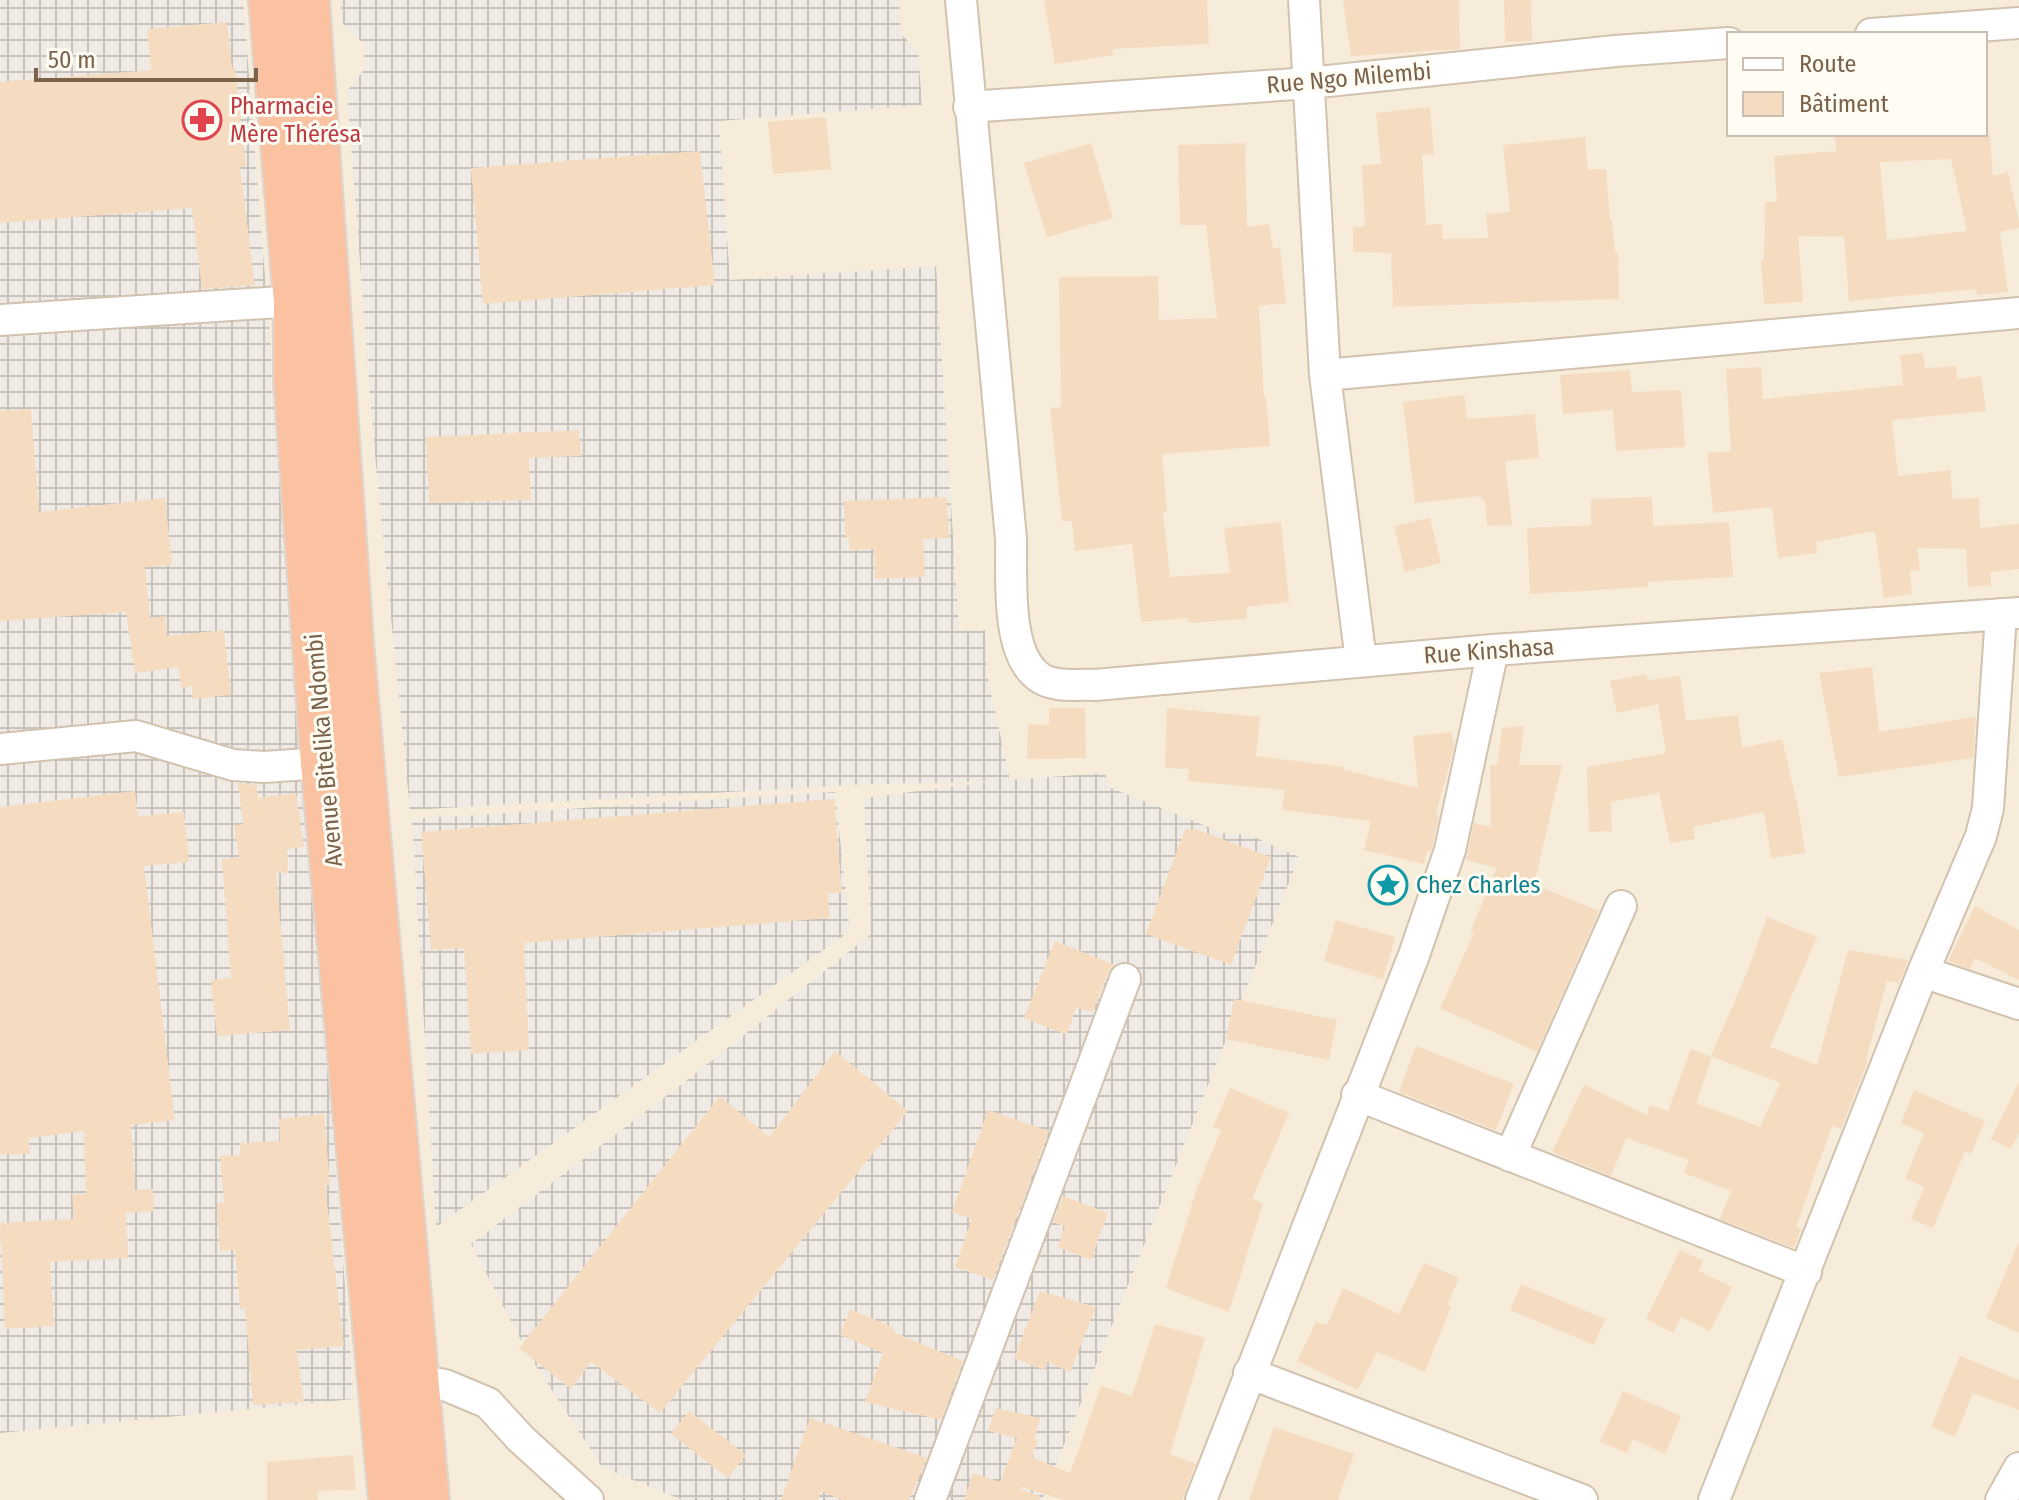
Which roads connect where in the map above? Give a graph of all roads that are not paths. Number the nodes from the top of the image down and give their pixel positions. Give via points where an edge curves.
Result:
1 (271, 0) edge
2 (307, 0) edge
3 (961, 0) edge
4 (1304, 0) edge
5 (2019, 23) edge
6 (1898, 32) edge
7 (1727, 43) edge
8 (1309, 83) junction
9 (969, 107) junction
10 (296, 301) junction
11 (2019, 313) edge
12 (0, 320) edge
13 (1325, 375) junction
14 (2010, 613) edge
15 (1493, 650) junction
16 (1361, 661) junction
17 (0, 749) edge
18 (342, 762) junction
19 (1621, 906) dead end
20 (1923, 972) junction
21 (1125, 979) dead end
22 (2019, 1004) edge
23 (1357, 1095) junction
24 (1510, 1156) junction
25 (1806, 1272) junction
26 (1249, 1373) junction
27 (416, 1380) junction
28 (2019, 1468) edge
29 (391, 1500) edge
30 (427, 1500) edge
31 (588, 1500) edge
32 (930, 1500) edge
33 (1201, 1500) edge
34 (1582, 1500) edge
35 (1714, 1500) edge
36 (2001, 1500) edge

1 - 10 highway, Avenue Bitelika Ndombi
2 - 18 highway, Avenue Bitelika Ndombi via 331,375
3 - 9 street
4 - 8 street
5 - 6 street
7 - 8 street, Rue Ngo Milembi
8 - 9 street, Rue Ngo Milembi
8 - 13 street
9 - 16 street, Rue Kinshasa via 1013,606 1017,642 1029,665 1052,683 1095,685
10 - 12 street
10 - 18 highway, Avenue Bitelika Ndombi via 296,380
11 - 13 street
13 - 16 street
14 - 15 street, Rue Kinshasa
14 - 20 street via 1988,808
15 - 16 street, Rue Kinshasa
15 - 23 street via 1450,850
17 - 18 street via 136,736 233,765
18 - 27 highway, Avenue Bitelika Ndombi
18 - 29 highway, Avenue Bitelika Ndombi
19 - 24 street
20 - 22 street
20 - 25 street
21 - 32 street
23 - 24 street
23 - 26 street
24 - 25 street
25 - 35 street
26 - 33 street
26 - 34 street
27 - 30 highway, Avenue Bitelika Ndombi
27 - 31 street via 488,1403
28 - 36 street

